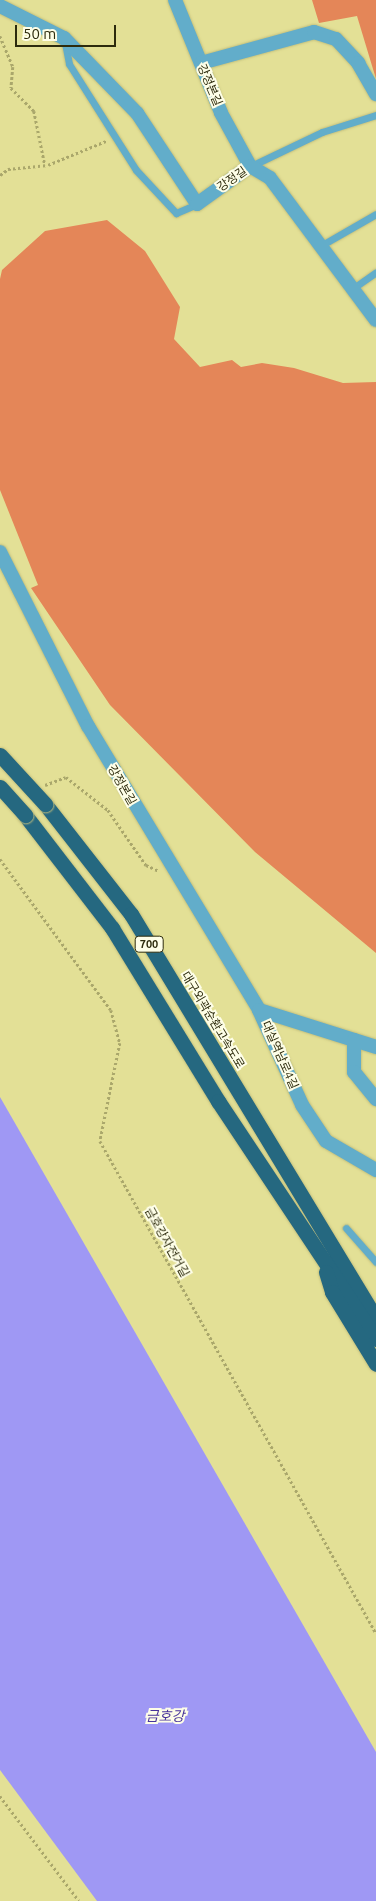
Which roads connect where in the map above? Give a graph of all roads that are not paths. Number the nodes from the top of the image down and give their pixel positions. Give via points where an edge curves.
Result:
1 (175, 0) edge
2 (0, 6) edge
3 (64, 38) junction
4 (201, 63) junction
5 (376, 94) edge
6 (376, 114) edge
7 (250, 166) junction
8 (197, 204) junction
9 (376, 214) edge
10 (322, 245) junction
11 (376, 272) edge
12 (352, 289) junction
13 (376, 320) edge
14 (0, 552) edge
15 (0, 755) edge
16 (0, 787) edge
17 (259, 1010) junction
18 (354, 1040) junction
19 (376, 1047) edge
20 (376, 1099) edge
21 (376, 1170) edge
22 (346, 1228) dead end
23 (323, 1261) junction
24 (376, 1262) edge
25 (345, 1272) junction
26 (376, 1302) edge
27 (376, 1318) edge
28 (376, 1338) edge
29 (376, 1364) edge

1 - 4 street, 강정본길
2 - 3 street
3 - 8 street via 137,113
3 - 8 lane, 강정길 via 69,64 136,170 176,213
4 - 5 street via 314,32 336,40 358,63
4 - 7 street, 강정본길
6 - 7 lane via 322,132
7 - 8 street, 강정길
7 - 10 street, 강정길 via 270,178
9 - 10 lane
10 - 12 street, 강정길
11 - 12 lane
12 - 13 street, 강정길
14 - 17 street, 강정본길 via 88,726
15 - 25 highway, 대구외곽순환고속도로 / 700, bridge via 45,804 131,914 319,1223
16 - 23 highway, 700, bridge via 112,928 218,1101
17 - 18 street, 대실역남로4길
17 - 21 street, 대실역남로4길 via 302,1105 326,1141
18 - 19 street, 대실역남로4길
18 - 20 street via 354,1072
22 - 24 lane
23 - 28 highway, 700
23 - 29 highway via 332,1292
25 - 26 highway
25 - 27 highway, 대구외곽순환고속도로 / 700

